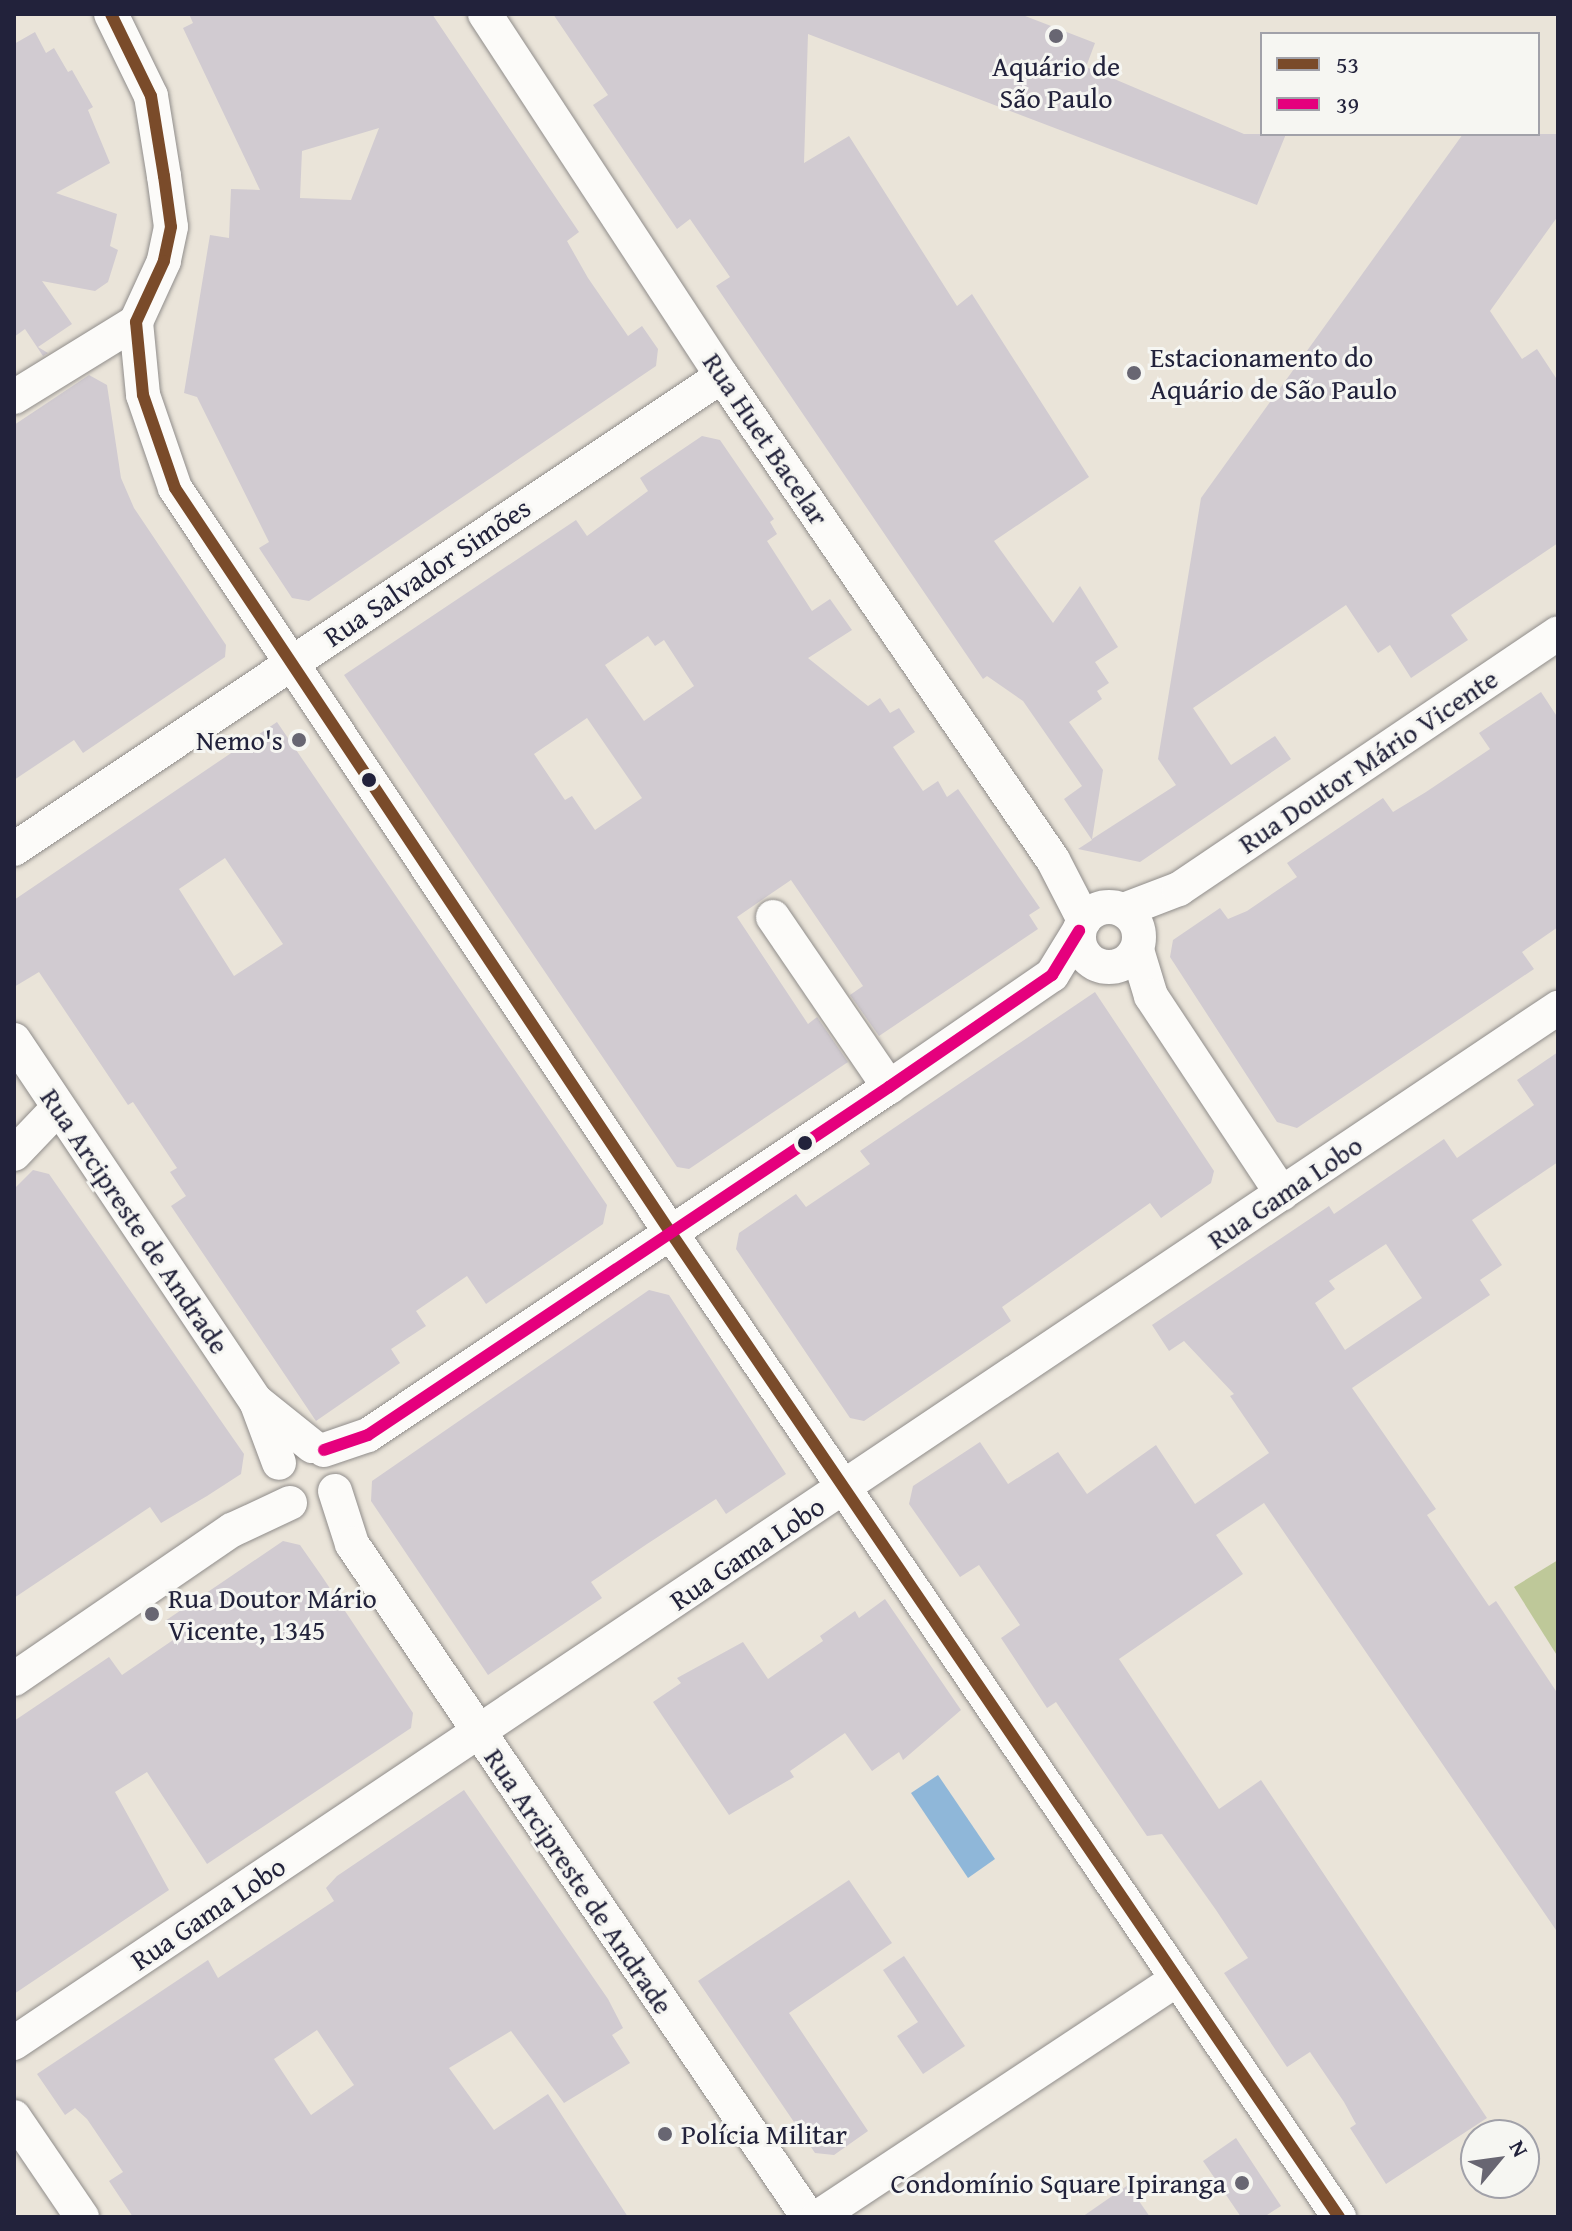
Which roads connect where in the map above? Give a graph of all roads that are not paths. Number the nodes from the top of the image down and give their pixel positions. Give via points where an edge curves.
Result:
1 (111, 14) edge
2 (485, 14) edge
3 (136, 322) junction
4 (722, 376) junction
5 (14, 397) edge
6 (1558, 633) edge
7 (289, 665) junction
8 (14, 849) edge
9 (773, 917) dead end
10 (1110, 936) junction
11 (1558, 1008) edge
12 (14, 1040) edge
13 (889, 1087) junction
14 (58, 1108) junction
15 (14, 1154) edge
16 (1282, 1194) junction
17 (669, 1230) junction
18 (256, 1401) junction
19 (327, 1465) junction
20 (287, 1488) junction
21 (844, 1489) junction
22 (352, 1544) junction
23 (14, 1679) edge
24 (477, 1732) junction
25 (1177, 1979) junction
26 (14, 2043) edge
27 (14, 2117) edge
28 (82, 2217) edge
29 (808, 2217) edge
30 (818, 2217) edge
31 (1339, 2217) edge

1 - 3 street via 151,96 171,227 164,261
2 - 4 street, Rua Huet Bacelar
3 - 5 street
3 - 7 street via 143,395 175,488
4 - 7 street, Rua Salvador Simões
4 - 10 street, Rua Huet Bacelar
6 - 10 street, Rua Doutor Mário Vicente
7 - 8 street, Rua Salvador Simões
7 - 17 street
9 - 13 street
10 - 13 street, Rua Doutor Mário Vicente
10 - 16 street, Rua Huet Bacelar
11 - 16 street, Rua Gama Lobo
12 - 14 street, Rua Arcipreste de Andrade
13 - 17 street, Rua Doutor Mário Vicente
14 - 15 street
14 - 18 street, Rua Arcipreste de Andrade
16 - 21 street, Rua Gama Lobo
17 - 19 street, Rua Doutor Mário Vicente
17 - 21 street
18 - 19 street, Rua Arcipreste de Andrade
18 - 20 street, Rua Arcipreste de Andrade
19 - 20 street via 287,1453
19 - 20 street via 315,1507
19 - 22 street, Rua Arcipreste de Andrade
20 - 22 street, Rua Arcipreste de Andrade
20 - 23 street
21 - 24 street, Rua Gama Lobo
21 - 25 street
22 - 24 street, Rua Arcipreste de Andrade
24 - 26 street, Rua Gama Lobo
24 - 29 street, Rua Arcipreste de Andrade
25 - 30 street
25 - 31 street
27 - 28 street

